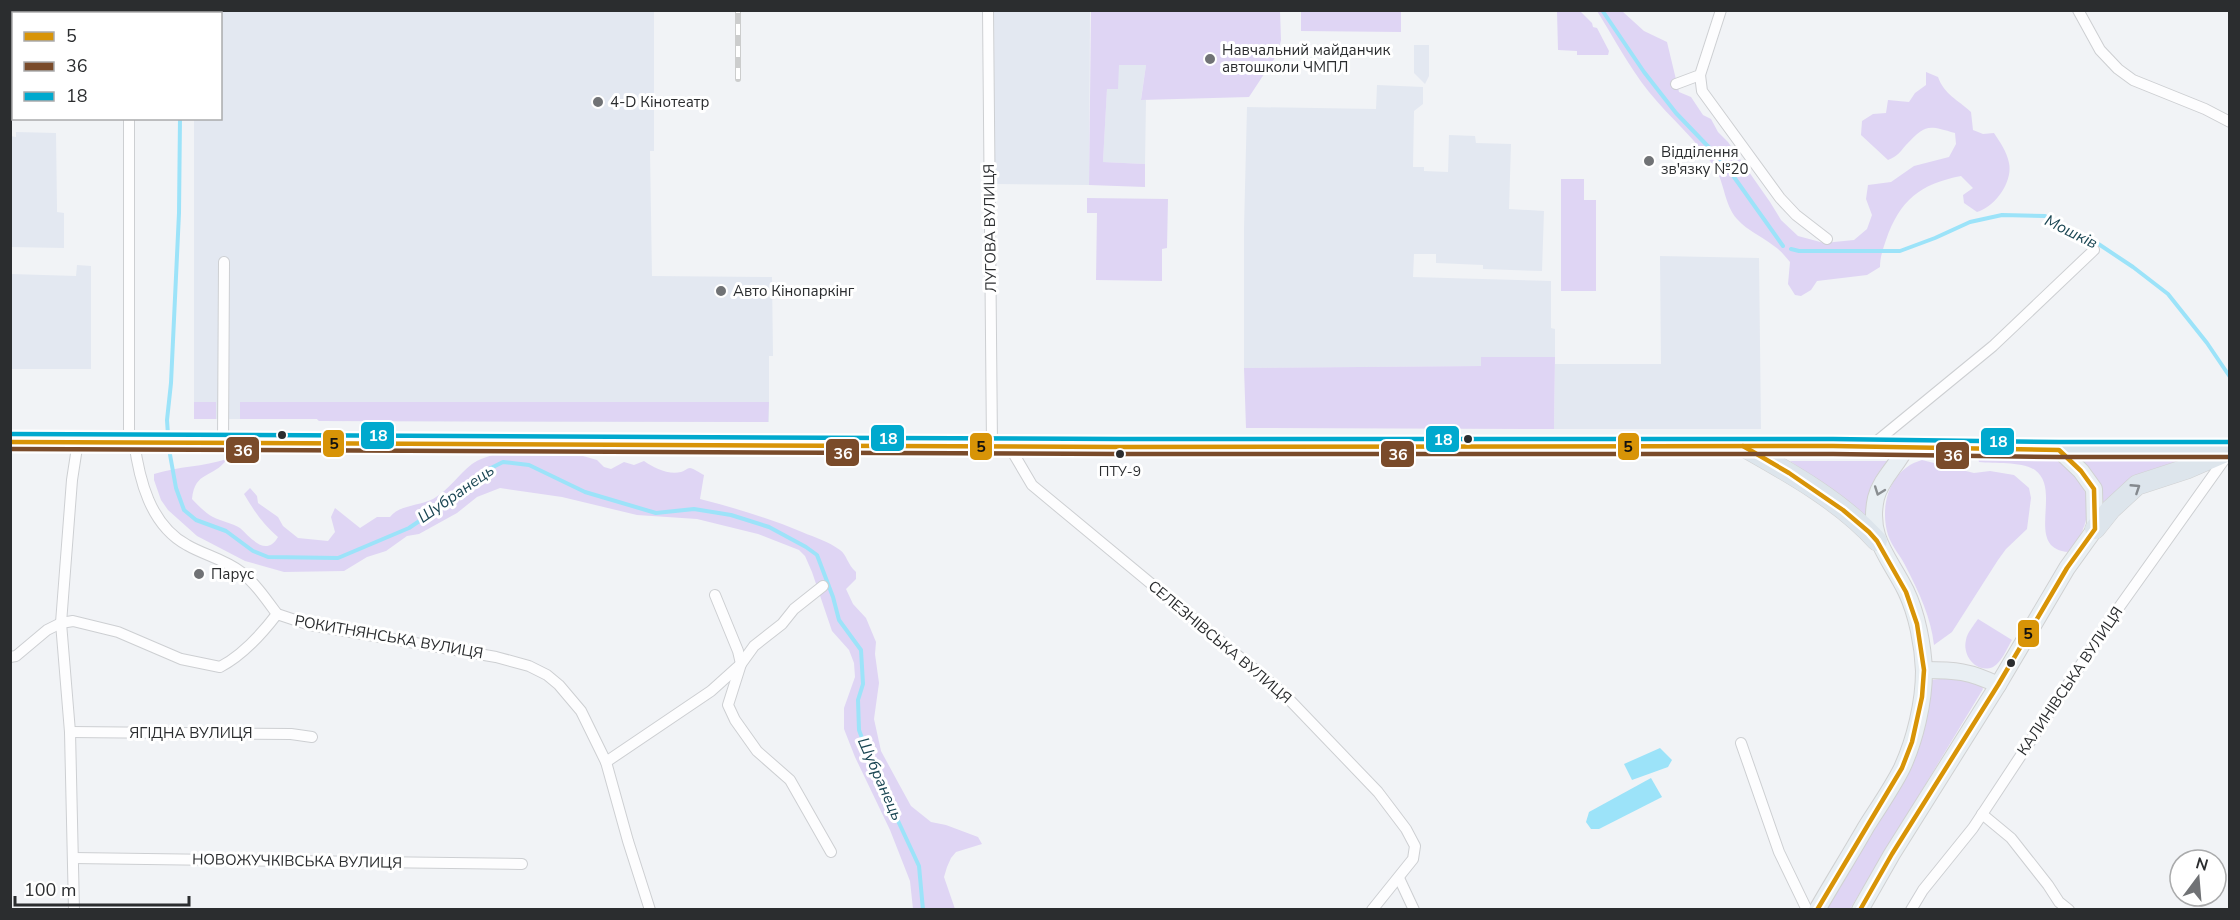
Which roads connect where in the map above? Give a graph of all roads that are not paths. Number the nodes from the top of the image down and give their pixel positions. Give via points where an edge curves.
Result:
1 (988, 10) edge
2 (1721, 10) edge
3 (2078, 10) edge
4 (1700, 75) junction
5 (1676, 84) dead end
6 (129, 120) edge
7 (2229, 122) edge
8 (1827, 239) dead end
9 (2094, 250) dead end
10 (224, 262) dead end
11 (78, 441) junction
12 (135, 441) junction
13 (10, 442) edge
14 (218, 442) junction
15 (1001, 446) junction
16 (1743, 447) junction
17 (1871, 447) junction
18 (1906, 447) junction
19 (2060, 450) junction
20 (2229, 450) edge
21 (2095, 529) junction
22 (1877, 542) junction
23 (823, 586) dead end
24 (715, 595) dead end
25 (277, 614) junction
26 (61, 623) junction
27 (10, 657) edge
28 (741, 664) junction
29 (1924, 670) junction
30 (1998, 686) junction
31 (70, 732) junction
32 (312, 737) dead end
33 (1741, 743) dead end
34 (606, 762) junction
35 (1982, 814) junction
36 (831, 852) dead end
37 (73, 858) junction
38 (522, 864) dead end
39 (1399, 878) junction
40 (74, 909) edge
41 (650, 909) edge
42 (1372, 909) edge
43 (1414, 909) edge
44 (1807, 909) edge
45 (1817, 909) edge
46 (1860, 909) edge
47 (1911, 909) edge
48 (2069, 909) edge

1 - 15 street, ЛУГОВА ВУЛИЦЯ
2 - 4 street
3 - 7 street via 2100,50 2118,69 2133,80
4 - 5 street
4 - 8 street via 1702,91 1780,198
6 - 12 street
9 - 17 street via 1993,346
10 - 14 street
11 - 12 highway
11 - 13 highway
11 - 26 street
12 - 14 highway
12 - 25 street via 143,487 165,526 186,545 241,572
14 - 15 highway
15 - 16 highway
15 - 39 street, СЕЛЕЗНІВСЬКА ВУЛИЦЯ via 1032,485 1283,693 1378,792 1415,846 1413,859
16 - 17 highway
16 - 22 highway via 1843,510
17 - 18 highway
18 - 19 highway
18 -> 22 main road via 1876,497
19 - 20 highway
19 - 21 main road via 2094,489
21 -> 20 highway via 2137,485
20 - 35 street, КАЛИНІВСЬКА ВУЛИЦЯ
21 - 30 main road via 2067,568
22 - 29 main road via 1906,592 1917,624
23 - 28 street via 754,646
24 - 28 street
25 - 26 street, РОКИТНЯНСЬКА ВУЛИЦЯ via 236,658 220,667 181,659 118,632 73,621
25 - 34 street, РОКИТНЯНСЬКА ВУЛИЦЯ via 310,625 530,666 559,685 581,711
26 - 27 street
26 - 31 street
28 - 34 street via 711,691
28 - 36 street via 728,705 735,720 757,751 790,780
29 - 30 main road via 1956,670 1978,675
29 - 45 main road via 1912,742 1902,768
30 - 46 main road
31 - 32 street, ЯГІДНА ВУЛИЦЯ
31 - 37 street
33 - 44 street via 1779,852
34 - 41 street, РОКИТНЯНСЬКА ВУЛИЦЯ
35 - 47 street, КАЛИНІВСЬКА ВУЛИЦЯ
35 - 48 street via 2011,838 2059,902
37 - 38 street, НОВОЖУЧКІВСЬКА ВУЛИЦЯ
37 - 40 street
39 - 42 street, СЕЛЕЗНІВСЬКА ВУЛИЦЯ
39 - 43 street

